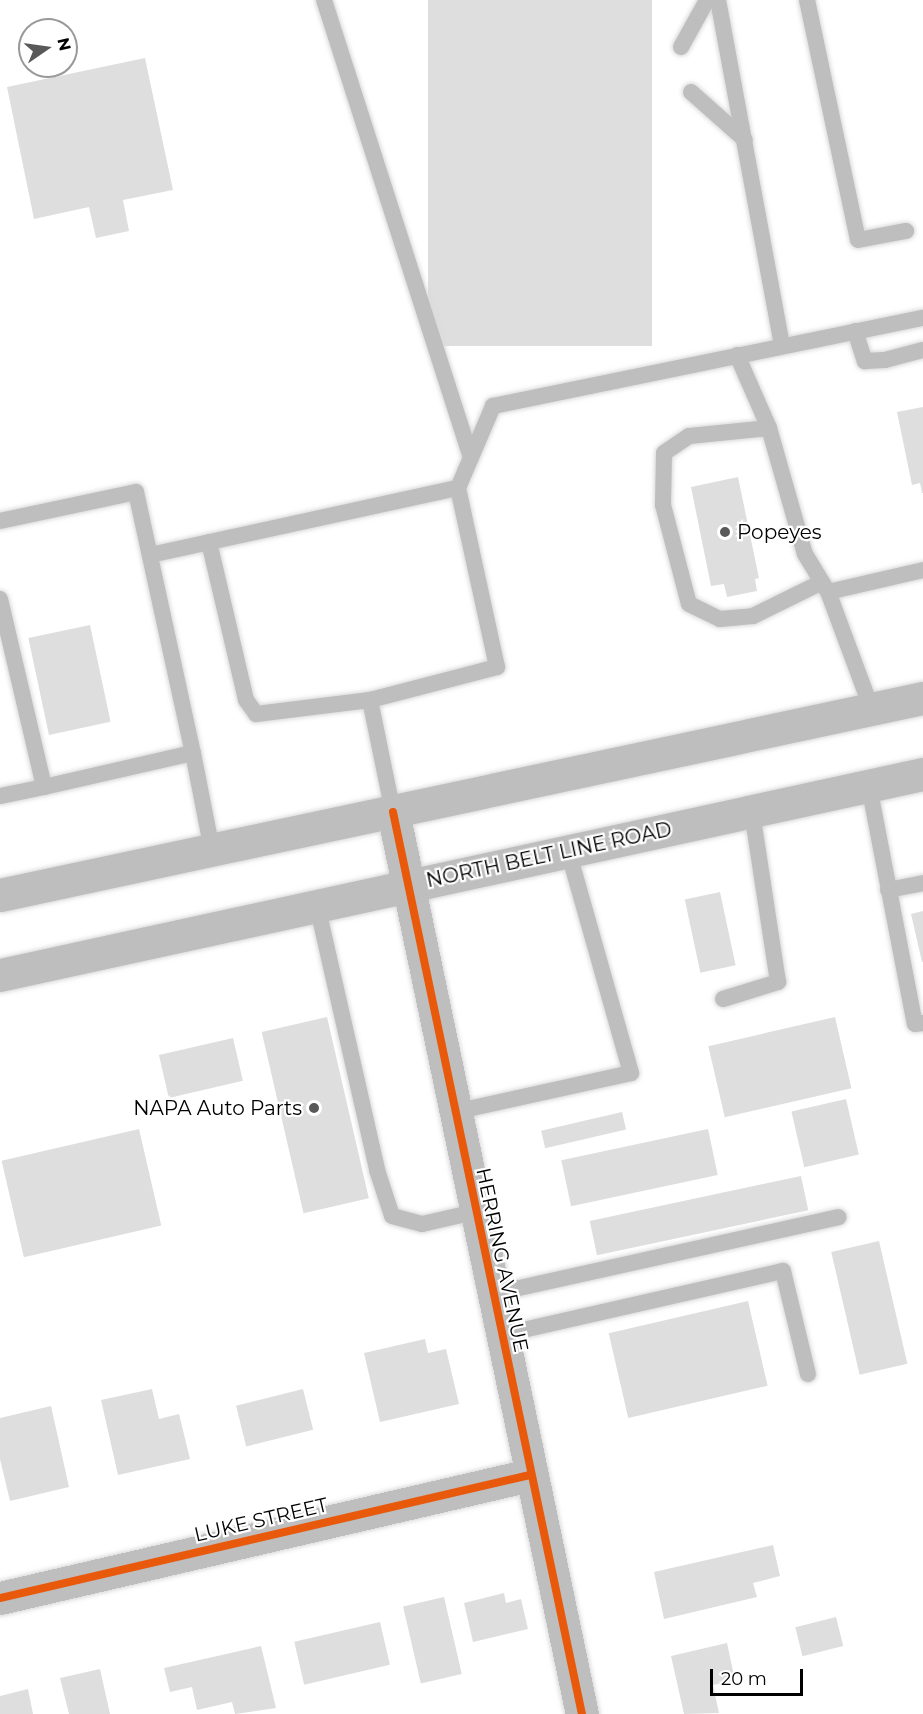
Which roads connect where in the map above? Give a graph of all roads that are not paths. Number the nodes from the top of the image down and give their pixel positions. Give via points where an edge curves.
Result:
1 (324, 0) edge
2 (707, 0) edge
3 (718, 0) edge
4 (807, 0) edge
5 (681, 47) dead end
6 (691, 92) dead end
7 (746, 140) junction
8 (906, 231) dead end
9 (923, 318) edge
10 (855, 331) junction
11 (782, 346) junction
12 (923, 350) edge
13 (736, 355) junction
14 (769, 428) junction
15 (471, 457) junction
16 (458, 488) junction
17 (0, 521) edge
18 (209, 543) junction
19 (150, 555) junction
20 (923, 570) edge
21 (825, 587) junction
22 (0, 599) edge
23 (923, 698) edge
24 (370, 700) junction
25 (872, 710) junction
26 (193, 753) junction
27 (923, 774) edge
28 (869, 786) junction
29 (44, 787) junction
30 (0, 796) edge
31 (393, 812) junction
32 (753, 812) junction
33 (212, 850) junction
34 (568, 850) junction
35 (923, 883) edge
36 (407, 885) junction
37 (888, 890) junction
38 (0, 895) edge
39 (317, 905) junction
40 (0, 975) edge
41 (723, 999) dead end
42 (923, 1023) edge
43 (454, 1112) junction
44 (476, 1212) junction
45 (839, 1217) dead end
46 (492, 1294) junction
47 (501, 1335) junction
48 (808, 1374) dead end
49 (530, 1475) junction
50 (0, 1598) edge
51 (582, 1714) edge

1 - 15 lane
2 - 5 lane
3 - 7 lane
4 - 8 lane via 858,240
6 - 7 lane
7 - 11 lane
9 - 10 lane
10 - 11 lane
10 - 12 lane via 865,361
11 - 13 lane
13 - 14 lane
13 - 15 lane via 493,406
14 - 21 lane via 805,554
14 - 21 lane via 689,436 664,453 663,505 689,604 720,619 753,616
15 - 16 lane
16 - 18 lane
16 - 24 lane via 497,667
17 - 19 lane via 136,492
18 - 19 lane
18 - 24 lane via 246,700 256,714
19 - 26 lane
20 - 21 lane
21 - 25 lane
22 - 29 lane
23 - 25 main road
24 - 31 lane
25 - 31 main road
26 - 29 lane
26 - 33 lane
27 - 28 main road, NORTH BELT LINE ROAD
28 - 32 main road, NORTH BELT LINE ROAD
28 - 37 lane
29 - 30 lane
31 - 33 main road
31 - 36 main road, HERRING AVENUE
32 - 34 main road, NORTH BELT LINE ROAD
32 - 41 lane via 778,982
33 - 38 main road
34 - 36 main road, NORTH BELT LINE ROAD
34 - 43 lane via 631,1072
35 - 37 lane
36 - 39 main road, NORTH BELT LINE ROAD
36 - 43 main road, HERRING AVENUE
37 - 42 lane via 915,1024
39 - 40 main road, NORTH BELT LINE ROAD
39 - 44 lane via 377,1170 392,1216 422,1224
43 - 44 main road, HERRING AVENUE
44 - 46 main road, HERRING AVENUE
45 - 46 lane
46 - 47 main road, HERRING AVENUE
47 - 48 lane via 783,1271
47 - 49 main road, HERRING AVENUE
49 - 50 main road, LUKE STREET
49 - 51 main road, HERRING AVENUE

